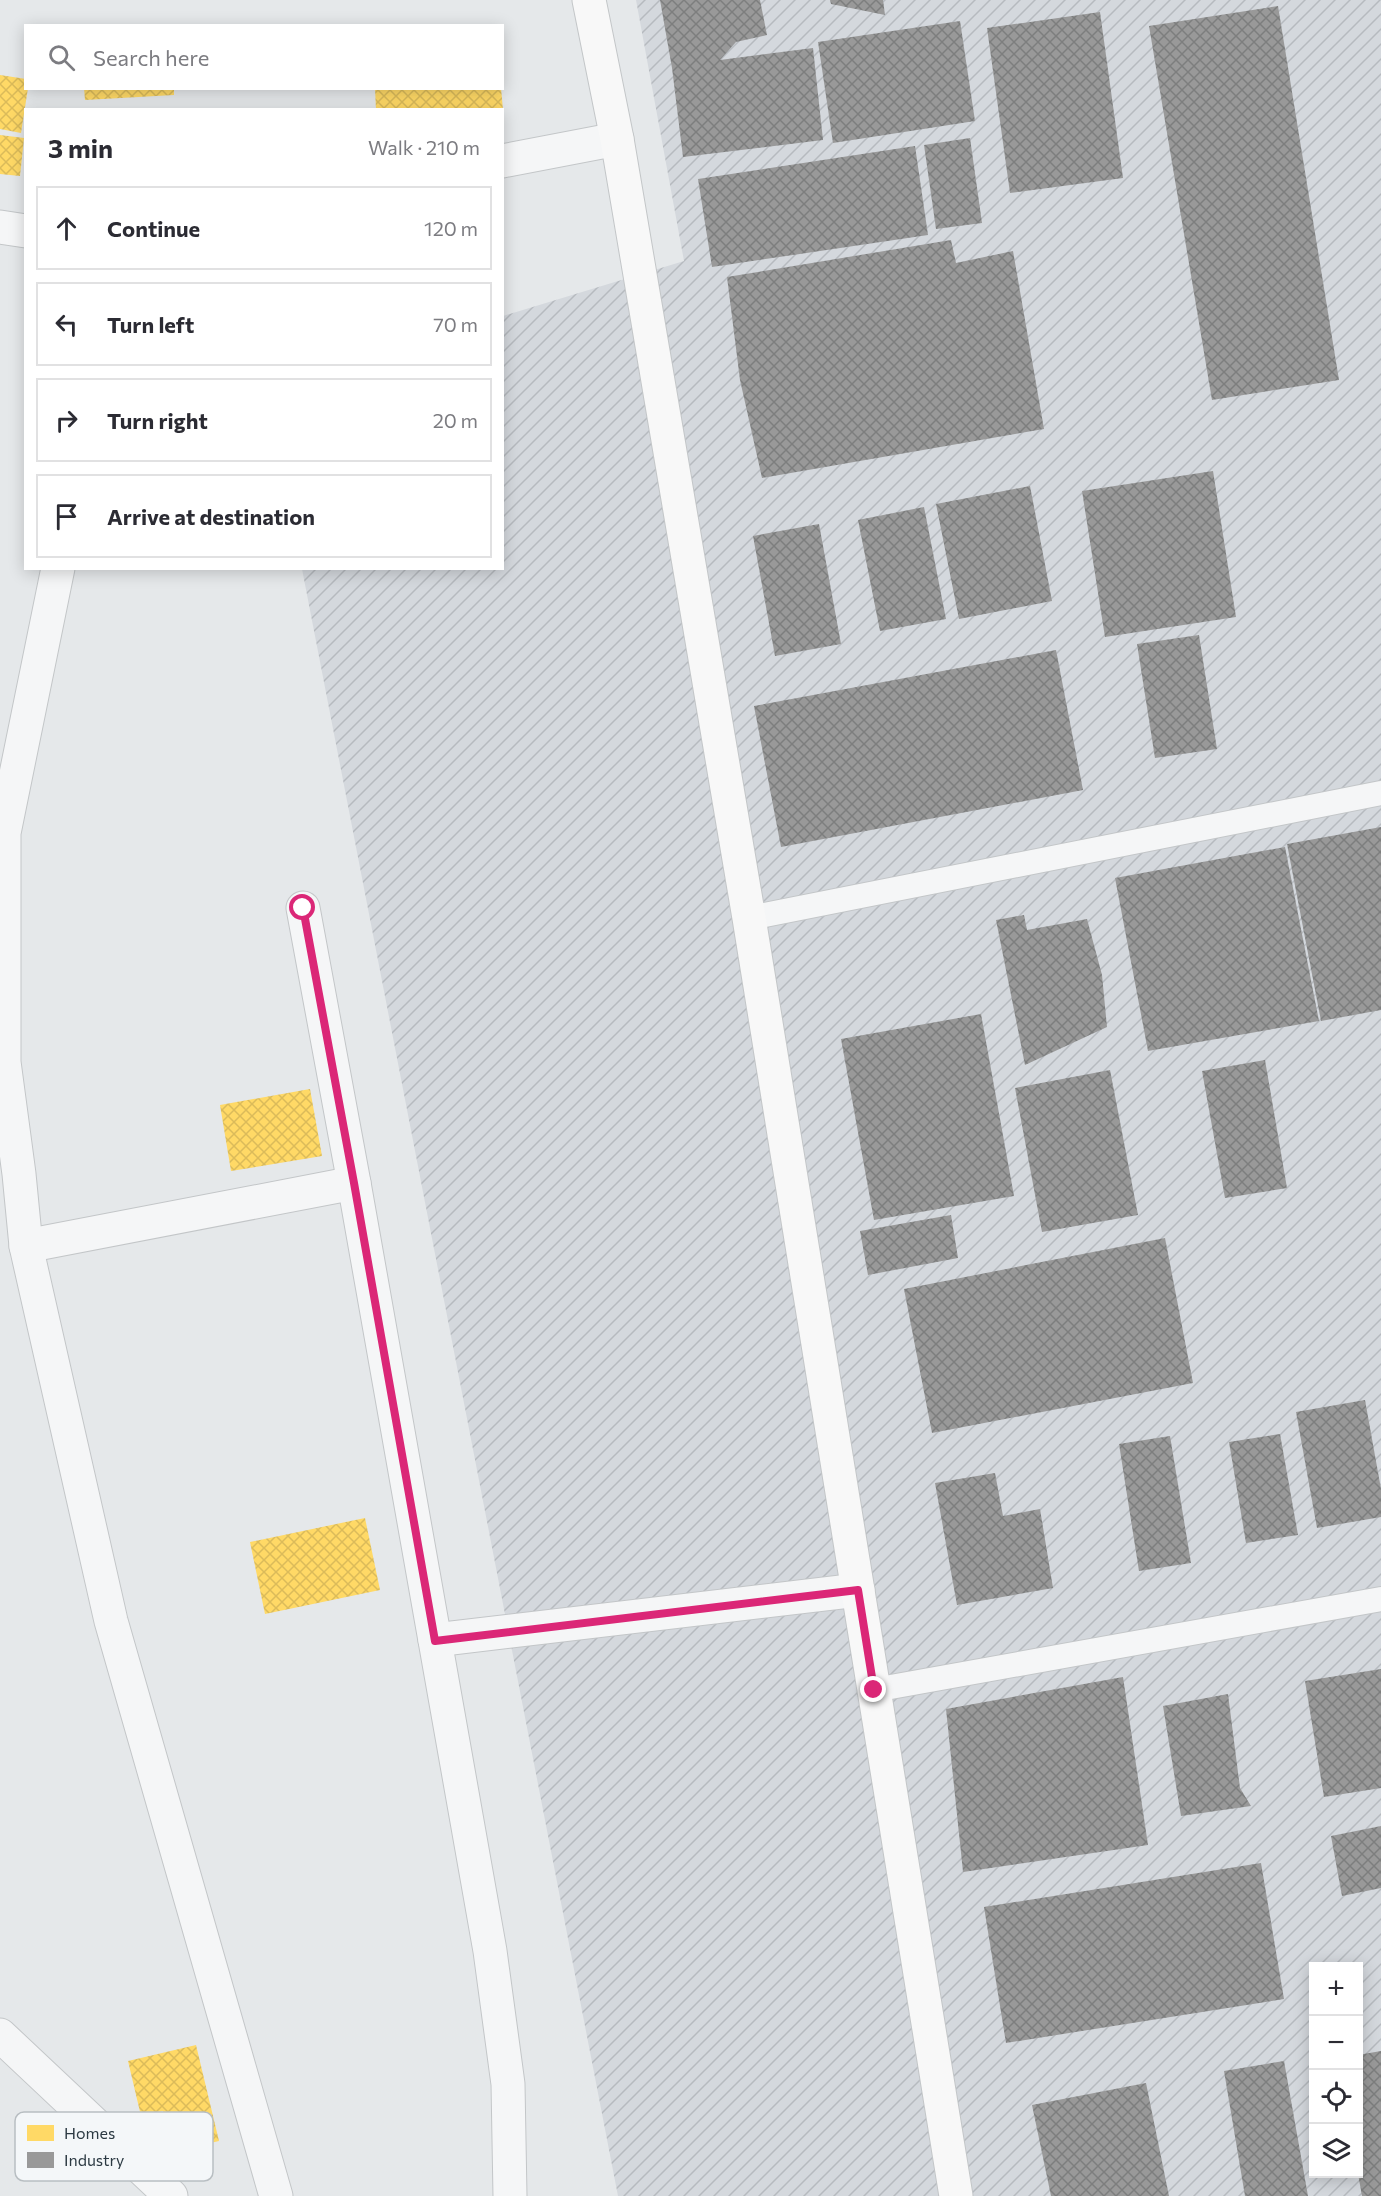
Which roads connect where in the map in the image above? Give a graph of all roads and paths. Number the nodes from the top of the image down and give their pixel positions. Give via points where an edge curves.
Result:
1 (589, 0) edge
2 (617, 139) junction
3 (504, 160) edge
4 (0, 227) edge
5 (24, 231) edge
6 (58, 570) edge
7 (1381, 793) edge
8 (2, 833) edge
9 (303, 908) dead end
10 (749, 918) junction
11 (354, 1183) junction
12 (26, 1246) junction
13 (858, 1590) junction
14 (1381, 1599) edge
15 (435, 1641) junction
16 (874, 1690) junction
17 (1, 2038) edge
18 (81, 2112) edge
19 (155, 2181) edge
20 (171, 2196) edge
21 (276, 2196) edge
22 (510, 2196) edge
23 (956, 2196) edge

1 - 2 street
2 - 3 street
2 - 10 street
4 - 5 street
6 - 8 street
7 - 10 lane
8 - 12 street via 4,1062
9 - 11 street
10 - 13 street
11 - 12 street
11 - 15 street
12 - 21 street via 111,1621
13 - 15 street
13 - 16 street
14 - 16 lane
15 - 22 street via 490,1951 508,2084
16 - 23 street
17 - 18 street
19 - 20 street

